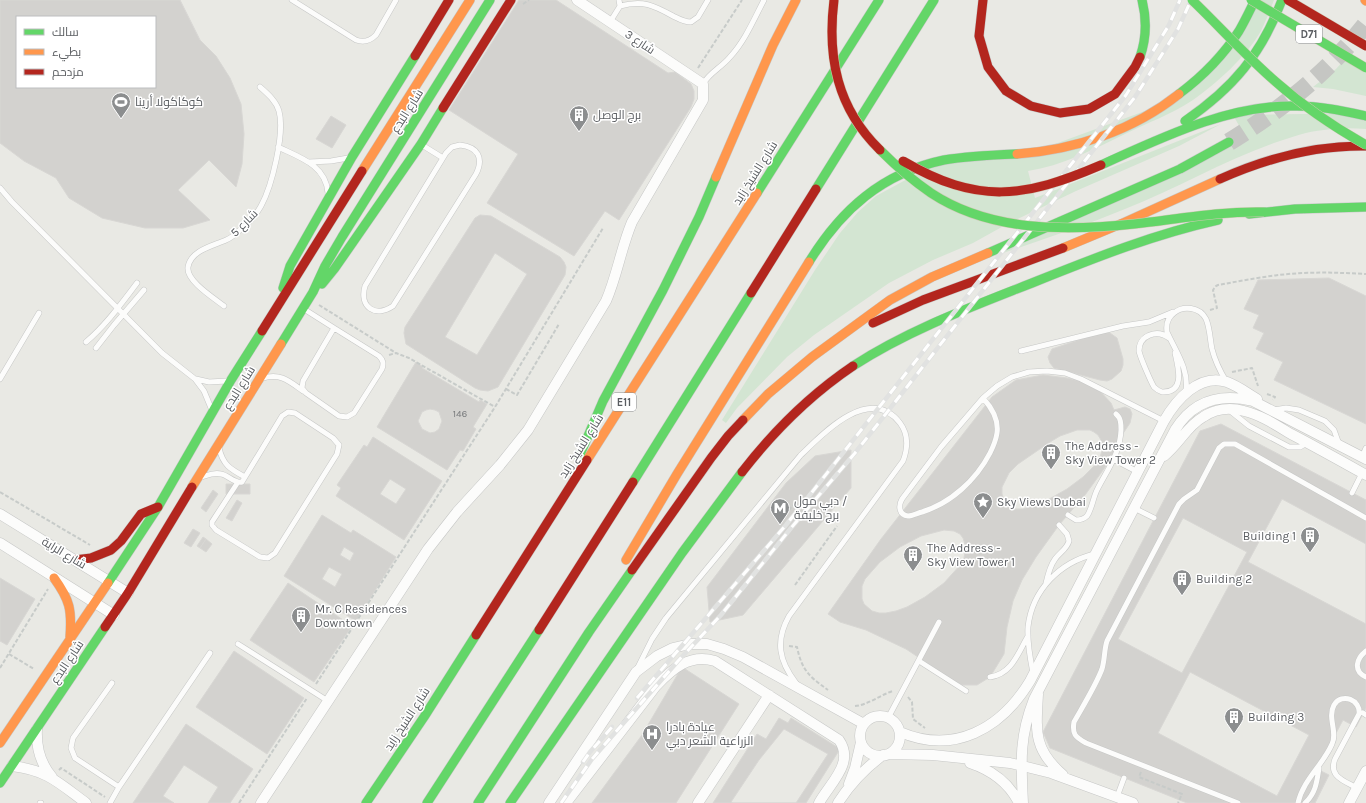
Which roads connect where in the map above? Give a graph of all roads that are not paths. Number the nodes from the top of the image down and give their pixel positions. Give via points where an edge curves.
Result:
1 (292, 0) edge
2 (396, 0) edge
3 (449, 0) edge
4 (470, 0) edge
5 (490, 0) edge
6 (511, 0) edge
7 (577, 0) edge
8 (619, 0) edge
9 (708, 0) edge
10 (764, 0) edge
11 (796, 0) edge
12 (834, 0) edge
13 (879, 0) edge
14 (934, 0) edge
15 (983, 0) edge
16 (1142, 0) edge
17 (1192, 0) edge
18 (1251, 0) edge
19 (1255, 0) edge
20 (1282, 0) edge
21 (1288, 0) edge
22 (620, 6) junction
23 (610, 22) junction
24 (1366, 46) edge
25 (1366, 68) edge
26 (703, 84) junction
27 (260, 87) dead end
28 (1366, 116) edge
29 (1229, 142) tunnel mouth
30 (421, 144) junction
31 (1366, 145) edge
32 (1141, 146) junction
33 (278, 147) junction
34 (879, 149) junction
35 (352, 157) junction
36 (442, 158) junction
37 (310, 162) junction
38 (0, 190) edge
39 (328, 198) junction
40 (1366, 207) edge
41 (1264, 212) junction
42 (138, 283) dead end
43 (144, 290) dead end
44 (313, 292) junction
45 (281, 300) junction
46 (224, 306) dead end
47 (118, 308) junction
48 (303, 308) junction
49 (1174, 312) junction
50 (39, 313) dead end
51 (124, 314) junction
52 (334, 328) junction
53 (86, 342) dead end
54 (1171, 342) junction
55 (831, 344) junction
56 (96, 348) dead end
57 (1175, 348) junction
58 (1020, 351) dead end
59 (0, 379) edge
60 (195, 379) junction
61 (231, 380) junction
62 (1226, 382) junction
63 (256, 383) junction
64 (303, 391) junction
65 (1186, 393) junction
66 (983, 398) junction
67 (1271, 409) junction
68 (212, 412) junction
69 (1116, 414) dead end
70 (1164, 421) junction
71 (1176, 429) junction
72 (218, 444) junction
73 (1340, 445) junction
74 (1365, 455) edge
75 (1112, 459) junction
76 (1160, 460) junction
77 (1138, 472) junction
78 (1364, 474) edge
79 (245, 477) junction
80 (197, 478) junction
81 (238, 482) junction
82 (1352, 493) dead end
83 (560, 502) junction
84 (158, 507) junction
85 (1133, 511) junction
86 (0, 514) edge
87 (1068, 515) dead end
88 (1154, 518) dead end
89 (1366, 518) edge
90 (1112, 521) junction
91 (1059, 525) dead end
92 (0, 543) edge
93 (1096, 554) junction
94 (75, 560) junction
95 (54, 578) junction
96 (109, 580) junction
97 (1046, 584) junction
98 (128, 593) junction
99 (95, 603) junction
100 (114, 615) junction
101 (939, 622) dead end
102 (589, 632) junction
103 (1028, 635) junction
104 (70, 640) junction
105 (238, 644) dead end
106 (1366, 652) edge
107 (210, 653) dead end
108 (919, 661) junction
109 (636, 672) junction
110 (1034, 674) junction
111 (990, 677) dead end
112 (1366, 677) edge
113 (112, 683) dead end
114 (1039, 687) junction
115 (803, 690) junction
116 (966, 691) dead end
117 (769, 695) junction
118 (328, 701) junction
119 (888, 718) junction
120 (864, 724) junction
121 (37, 729) junction
122 (900, 732) junction
123 (861, 742) junction
124 (0, 743) edge
125 (886, 755) junction
126 (955, 758) junction
127 (12, 766) junction
128 (1021, 766) junction
129 (1319, 767) junction
130 (1366, 771) edge
131 (54, 778) junction
132 (1066, 778) junction
133 (1124, 778) dead end
134 (0, 783) edge
135 (119, 787) junction
136 (1357, 788) junction
137 (845, 793) junction
138 (1117, 797) junction
139 (110, 802) edge
140 (86, 803) edge
141 (261, 803) edge
142 (366, 803) edge
143 (427, 803) edge
144 (478, 803) edge
145 (510, 803) edge
146 (549, 803) edge
147 (566, 803) edge
148 (698, 803) edge
149 (819, 803) edge
150 (838, 803) edge
151 (1019, 803) edge
152 (1023, 803) edge
153 (1133, 803) edge
154 (1238, 803) edge
155 (1298, 803) edge
156 (1305, 803) edge
157 (1349, 803) edge

1 - 2 lane via 361,42 376,35
3 - 35 main road
4 - 45 main road, شارع البدع
5 - 44 main road, شارع البدع via 342,237
6 - 30 main road
7 - 23 street, شارع 3
8 - 22 lane
9 - 22 lane via 698,17 691,22 683,21 647,4 631,3
10 - 26 lane via 736,50
11 - 83 main road via 773,45 699,217 603,401
12 - 34 main road, bridge via 831,37 833,62 838,80 856,120
13 - 83 main road, شارع الشيخ زايد / E11
14 - 143 main road via 596,541
15 - 16 main road via 979,34 983,59 990,73 998,84 1019,101 1044,111 1058,112 1092,108 1112,98 1127,81 1136,66 1146,37 1146,12
17 - 31 main road, bridge via 1264,72 1328,122
18 - 25 main road, D71, bridge
19 - 102 main road via 1238,33 1209,69 1178,96 1133,123 1083,142 1049,150 957,158 920,166 887,181 858,201 837,221 820,244 677,474 596,612
20 - 32 main road via 1265,40 1236,80 1199,113
21 - 24 main road, D71, bridge
22 - 23 lane
23 - 26 street, شارع 3
26 - 118 street via 703,100 632,222 606,301 540,411 515,448 457,512 428,549
27 - 33 lane, شارع 5 via 274,101 279,111
28 - 32 main road via 1323,107 1267,107 1212,119
29 - 55 main road via 1180,169 932,277 869,314
30 - 36 lane
30 - 44 main road via 335,268
31 - 55 main road via 1306,150 1256,164 1080,242 915,303
32 - 34 main road, bridge via 1069,178 1038,188 1009,192 980,191 951,185
33 - 37 lane
33 - 46 lane, شارع 5 via 267,192 251,219 228,240 206,248 190,261 188,275
34 - 41 main road, bridge via 903,173 935,195 970,212 1012,224 1047,228 1083,228 1217,212
35 - 37 lane
35 - 39 main road
36 - 36 lane via 365,286 362,294 370,309 377,312 386,311 393,306 480,167 479,158 469,146 460,144 452,147
37 - 39 lane via 321,174 328,190
38 - 47 lane
39 - 45 main road via 290,266
40 - 41 main road
41 - 145 main road, bridge via 1160,234 976,304 920,328 868,357 819,392 775,432 741,472
42 - 47 lane
43 - 51 lane
44 - 48 main road, شارع البدع
45 - 61 main road, شارع البدع
47 - 51 lane
47 - 53 lane
48 - 52 lane
48 - 63 main road, شارع البدع
49 - 54 lane via 1166,327
49 - 58 lane via 1149,322
49 - 62 lane via 1188,308 1201,313 1206,319 1215,358
50 - 59 lane
51 - 56 lane
51 - 60 lane via 162,353
52 - 64 lane via 303,381
52 - 64 lane via 379,356 384,364 382,369 354,413 347,417 339,416
54 - 57 lane
54 - 57 lane via 1168,337 1157,333 1151,334 1140,346 1141,357 1154,386 1162,392 1172,391 1178,384
55 - 102 main road via 773,389 728,436
57 - 65 lane via 1187,377
60 - 61 lane via 209,382
60 - 68 lane via 208,398
61 - 68 main road, شارع البدع
62 - 65 street via 1209,381
62 - 67 street via 1240,388
63 - 64 lane via 264,378 282,377
63 - 72 main road, شارع البدع
65 - 70 street
66 - 66 lane via 941,447 902,499 899,504 903,514 913,515 942,504 967,485 986,460 997,434 997,420 992,408
66 - 70 lane via 1012,377 1029,372 1059,372 1082,379
67 - 71 street via 1252,400 1219,398 1198,406
67 - 73 street
67 - 73 lane via 1293,409 1325,421 1334,430
68 - 84 main road, شارع البدع
69 - 75 lane via 1120,420 1121,434 1118,451
70 - 71 street
70 - 77 street
71 - 76 street
72 - 79 lane via 225,463
72 - 80 main road, شارع البدع
73 - 74 street
75 - 77 lane
75 - 87 lane via 1088,515 1076,520
76 - 78 street via 1174,448 1196,421 1211,412 1228,409 1253,414
76 - 85 street
77 - 90 street
78 - 82 lane
79 - 81 lane via 242,482
79 - 81 lane via 282,416 288,412 295,413 334,438 339,445 337,454 274,553 268,558 260,557 212,525
80 - 81 lane via 218,473
80 - 98 main road, شارع البدع
83 - 142 main road, شارع الشيخ زايد / E11 via 424,717
84 - 94 main road via 141,514 111,550 91,558
84 - 96 main road, شارع البدع
85 - 88 lane
85 - 90 street
85 - 114 street
86 - 94 street, شارع الراية
89 - 154 lane via 1235,444 1224,444 1219,448 1196,490 1179,504 1107,641 1100,673 1074,722 1075,735 1079,739
90 - 93 street
91 - 97 lane via 1067,534 1069,541 1052,563
92 - 95 street
93 - 97 lane via 1067,564
93 - 110 street
94 - 96 street, شارع الراية
95 - 99 street
95 - 104 main road via 69,600 72,616
96 - 98 street, شارع الراية
96 - 99 main road, شارع البدع
97 - 103 lane via 1032,608
98 - 100 main road, شارع البدع
99 - 100 street
99 - 104 main road, شارع البدع
100 - 121 main road, شارع البدع
101 - 108 lane
102 - 144 main road
103 - 110 lane
103 - 111 lane via 1008,669
104 - 124 main road, شارع البدع
105 - 118 lane
106 - 112 lane via 1358,660 1357,666 1359,672
107 - 135 lane
108 - 116 lane
108 - 119 lane
109 - 115 street via 673,648 707,644 743,657
109 - 115 lane via 652,639 666,618 800,456 824,434 858,411 877,409 887,412 901,424 908,442 907,452 903,461 789,616 782,631 780,648 783,659 787,670
109 - 146 street
110 - 122 street via 1011,707 975,733 942,741 920,740
113 - 135 lane via 73,738 70,748 74,758
114 - 128 street via 1026,722 1021,748
114 - 132 street via 1037,728 1040,743 1048,761
115 - 120 street
117 - 147 street via 715,661 707,658 690,660 673,670 656,686
117 - 148 street
117 - 149 street via 834,736 843,745 844,764
118 - 141 street
119 - 120 street via 875,717
119 - 122 street
120 - 123 street
121 - 127 main road, شارع البدع
121 - 131 street via 41,759
122 - 125 street via 895,748
123 - 125 street via 870,753
123 - 137 street via 855,768
125 - 126 street
125 - 137 street via 862,772
126 - 128 street
126 - 151 street via 991,772 1002,780
127 - 131 street
127 - 134 main road, شارع البدع
128 - 132 street
128 - 152 street
129 - 136 lane via 1333,741 1333,707 1341,699 1352,700 1359,707 1359,714 1335,759 1333,770 1335,775
129 - 155 lane via 1307,782
129 - 156 lane via 1314,790
130 - 136 street
131 - 140 street
132 - 138 street
133 - 138 lane
135 - 139 lane
136 - 157 street
137 - 150 street
138 - 153 street

